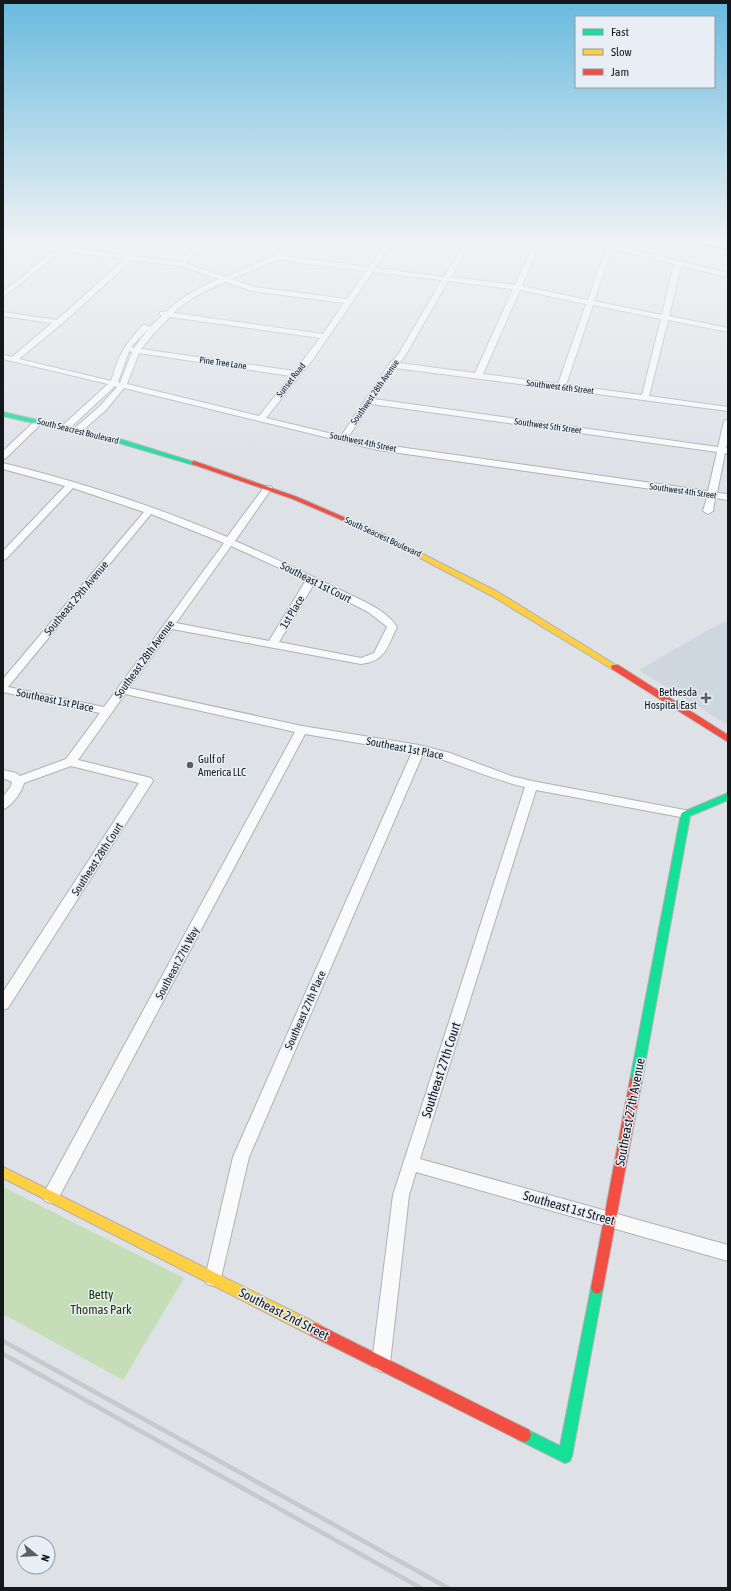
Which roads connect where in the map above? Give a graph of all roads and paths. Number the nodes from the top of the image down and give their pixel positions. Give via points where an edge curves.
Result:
1 (18, 316) edge
2 (64, 316) edge
3 (156, 316) edge
4 (166, 316) edge
5 (184, 316) edge
6 (338, 316) edge
7 (424, 316) edge
8 (506, 316) edge
9 (585, 316) edge
10 (661, 316) edge
11 (665, 317) junction
12 (58, 322) junction
13 (728, 330) edge
14 (324, 336) junction
15 (126, 349) junction
16 (136, 350) junction
17 (3, 356) edge
18 (15, 358) junction
19 (393, 365) junction
20 (296, 374) junction
21 (478, 376) junction
22 (114, 383) junction
23 (123, 385) junction
24 (560, 387) junction
25 (645, 398) junction
26 (368, 401) junction
27 (728, 409) edge
28 (3, 414) edge
29 (261, 419) junction
30 (40, 421) junction
31 (728, 421) edge
32 (66, 427) junction
33 (78, 430) junction
34 (342, 439) junction
35 (725, 450) edge
36 (3, 456) edge
37 (3, 466) edge
38 (72, 484) junction
39 (268, 488) junction
40 (712, 495) junction
41 (728, 497) edge
42 (150, 510) junction
43 (708, 511) dead end
44 (230, 541) junction
45 (3, 557) edge
46 (312, 579) junction
47 (169, 625) junction
48 (272, 645) junction
49 (3, 688) edge
50 (122, 690) junction
51 (107, 710) junction
52 (302, 730) junction
53 (728, 739) edge
54 (419, 749) junction
55 (70, 762) junction
56 (3, 774) edge
57 (18, 780) junction
58 (532, 785) junction
59 (728, 796) edge
60 (3, 805) edge
61 (686, 814) junction
62 (3, 1004) edge
63 (411, 1163) junction
64 (3, 1172) edge
65 (51, 1196) junction
66 (610, 1219) junction
67 (728, 1253) edge
68 (213, 1278) junction
69 (381, 1363) junction
70 (565, 1456) joint

1 - 12 street
2 - 12 street
3 - 15 street
4 - 16 street
5 - 14 street
6 - 14 street, Sunset Road
7 - 19 street, Southwest 28th Avenue
8 - 21 street
9 - 24 street
10 - 11 street
11 - 13 street
11 - 25 street
12 - 18 street
14 - 20 street, Sunset Road
15 - 16 street, Pine Tree Lane
15 - 22 street
16 - 20 street, Pine Tree Lane
16 - 23 street
17 - 18 street, Southwest 4th Street
18 - 22 street, Southwest 4th Street
19 - 21 street, Southwest 6th Street
19 - 26 street, Southwest 28th Avenue
20 - 29 street, Sunset Road
21 - 24 street, Southwest 6th Street
22 - 23 street, Southwest 4th Street
22 - 32 street
23 - 29 street, Southwest 4th Street
23 - 33 street via 103,408
24 - 25 street, Southwest 6th Street
25 - 27 street, Southwest 6th Street
26 - 34 street, Southwest 28th Avenue
26 - 35 street, Southwest 5th Street
28 - 30 main road, South Seacrest Boulevard
29 - 34 street, Southwest 4th Street
30 - 32 main road, South Seacrest Boulevard
30 - 36 street
31 - 35 street
32 - 33 main road, South Seacrest Boulevard
33 - 39 main road, South Seacrest Boulevard via 184,459
34 - 40 street, Southwest 4th Street via 378,447
35 - 40 street
37 - 38 street, Southeast 1st Court
38 - 42 street, Southeast 1st Court
38 - 45 street
39 - 44 street, Southeast 28th Avenue
39 - 53 main road, South Seacrest Boulevard via 377,533 466,578 557,630
40 - 41 street, Southwest 4th Street
40 - 43 street
42 - 44 street, Southeast 1st Court
42 - 49 street, Southeast 29th Avenue
44 - 46 street, Southeast 1st Court
44 - 47 street, Southeast 28th Avenue
46 - 48 street, 1st Place
46 - 48 street, Southeast 1st Court via 391,624 391,631 378,655 368,660 354,660
47 - 48 street, Southeast 1st Court
47 - 50 street, Southeast 28th Avenue
49 - 51 street, Southeast 1st Place
50 - 51 street, Southeast 28th Avenue
50 - 52 street, Southeast 1st Place
51 - 55 street, Southeast 28th Avenue
52 - 54 street, Southeast 1st Place
52 - 65 street, Southeast 27th Way
54 - 58 street, Southeast 1st Place
54 - 68 street, Southeast 27th Place via 241,1157
55 - 57 street
55 - 62 street, Southeast 28th Court via 147,781
56 - 57 street
57 - 60 street via 17,787
58 - 61 street, Southeast 1st Place
58 - 63 street, Southeast 27th Court
59 - 61 main road
61 - 66 main road, Southeast 27th Avenue
63 - 66 street, Southeast 1st Street
63 - 69 street, Southeast 27th Court via 401,1195
64 - 65 main road, Southeast 2nd Street
65 - 68 main road, Southeast 2nd Street
66 - 67 street, Southeast 1st Street
66 - 70 main road, Southeast 27th Avenue
68 - 69 main road, Southeast 2nd Street
69 - 70 main road, Southeast 2nd Street

